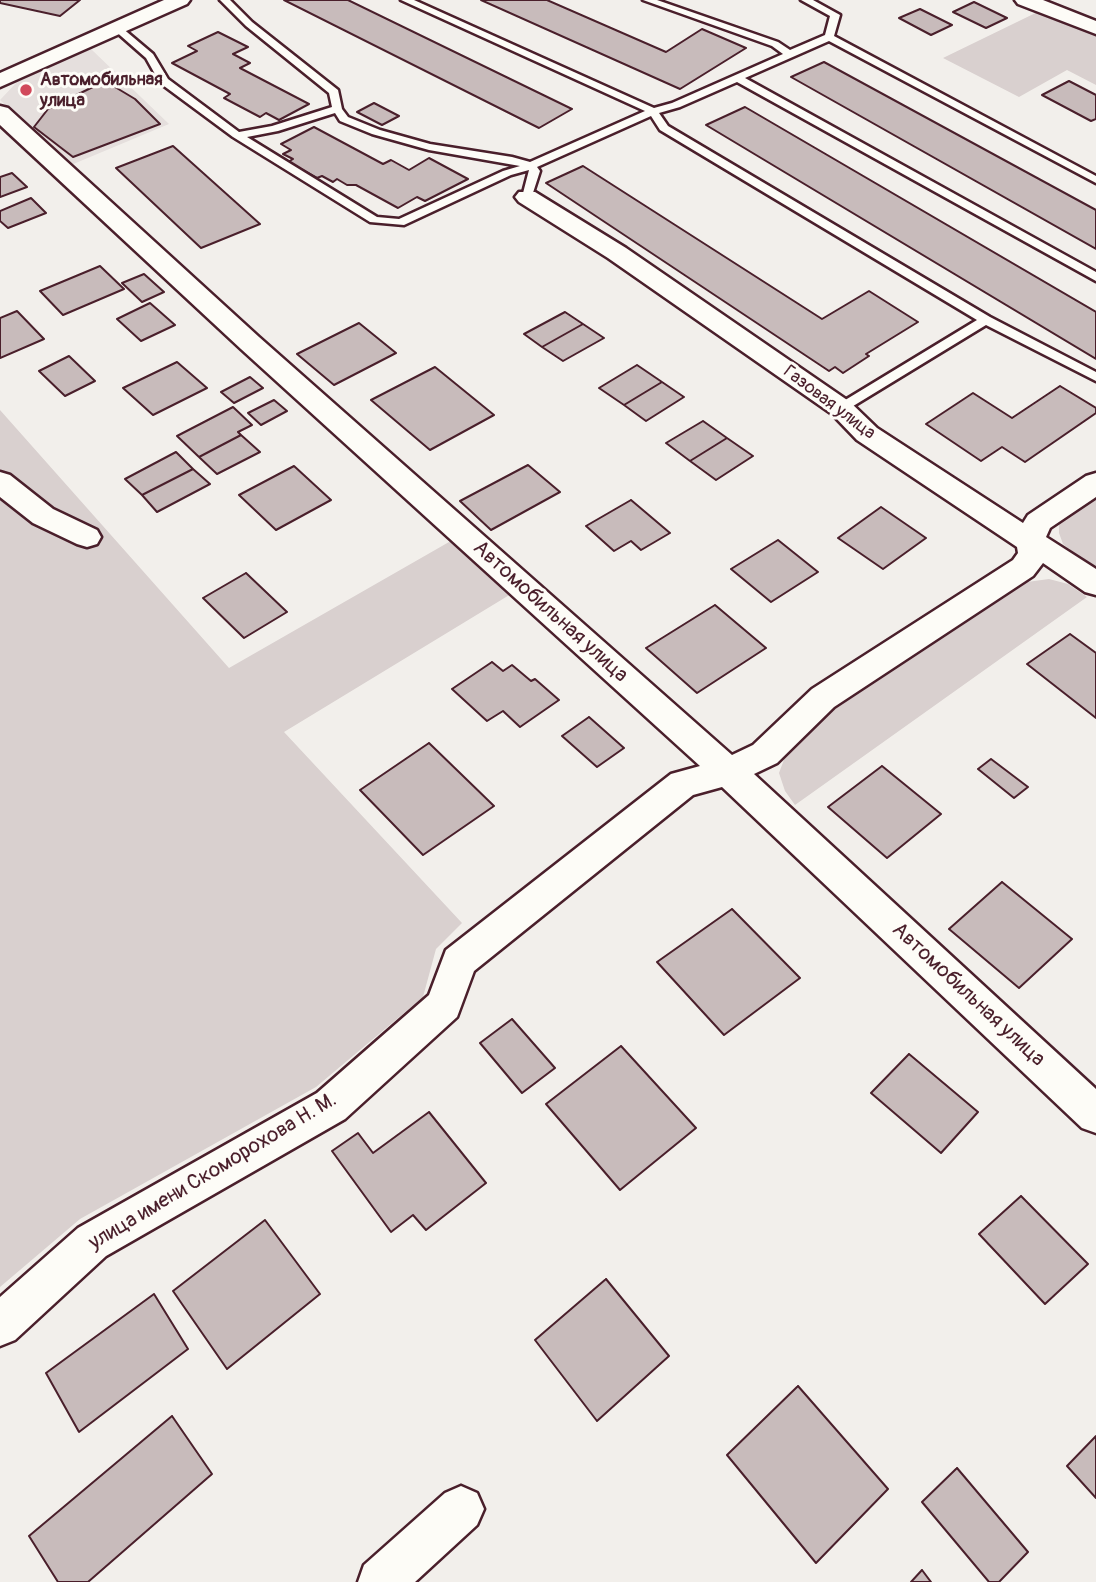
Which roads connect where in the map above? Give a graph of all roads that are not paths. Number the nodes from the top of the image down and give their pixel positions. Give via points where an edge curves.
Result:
1 (225, 0) edge
2 (406, 0) edge
3 (648, 0) edge
4 (806, 0) edge
5 (1025, 0) edge
6 (170, 2) edge
7 (1096, 28) edge
8 (118, 29) junction
9 (829, 37) junction
10 (789, 54) junction
11 (738, 78) junction
12 (0, 81) edge
13 (337, 109) junction
14 (653, 111) junction
15 (0, 113) edge
16 (237, 135) junction
17 (531, 166) junction
18 (1096, 180) edge
19 (527, 197) joint
20 (1096, 277) edge
21 (986, 320) junction
22 (1096, 377) edge
23 (841, 408) junction
24 (0, 482) edge
25 (1096, 483) edge
26 (87, 537) dead end
27 (1031, 539) junction
28 (1096, 584) edge
29 (727, 772) junction
30 (1096, 1115) edge
31 (0, 1325) edge
32 (461, 1509) dead end
33 (381, 1582) edge

1 - 13 lane via 334,92
2 - 14 lane
3 - 10 lane via 775,44
4 - 9 lane via 835,15
5 - 7 street
6 - 8 street
8 - 12 street
8 - 16 lane via 150,56 164,81
9 - 10 lane
9 - 18 lane
10 - 11 lane
11 - 14 lane
11 - 20 lane
13 - 16 lane via 274,129
13 - 17 lane via 344,119 429,148
14 - 17 lane
14 - 21 lane via 664,128
15 - 29 street, Автомобильная улица
16 - 17 lane via 374,220 400,223
17 - 19 lane via 535,171
19 - 23 street, Газовая улица via 617,253
21 - 22 lane
21 - 23 lane
23 - 27 street, Газовая улица via 867,434
24 - 26 street via 43,516
25 - 27 street, улица имени Скоморохова Н. М. via 1038,522
27 - 28 street, Газовая улица
27 - 29 street, улица имени Скоморохова Н. М. via 1033,555 1023,568 823,698 765,754
29 - 30 street, Автомобильная улица
29 - 31 street, улица имени Скоморохова Н. М. via 683,784 459,961 444,1005 331,1106 92,1242
32 - 33 street

